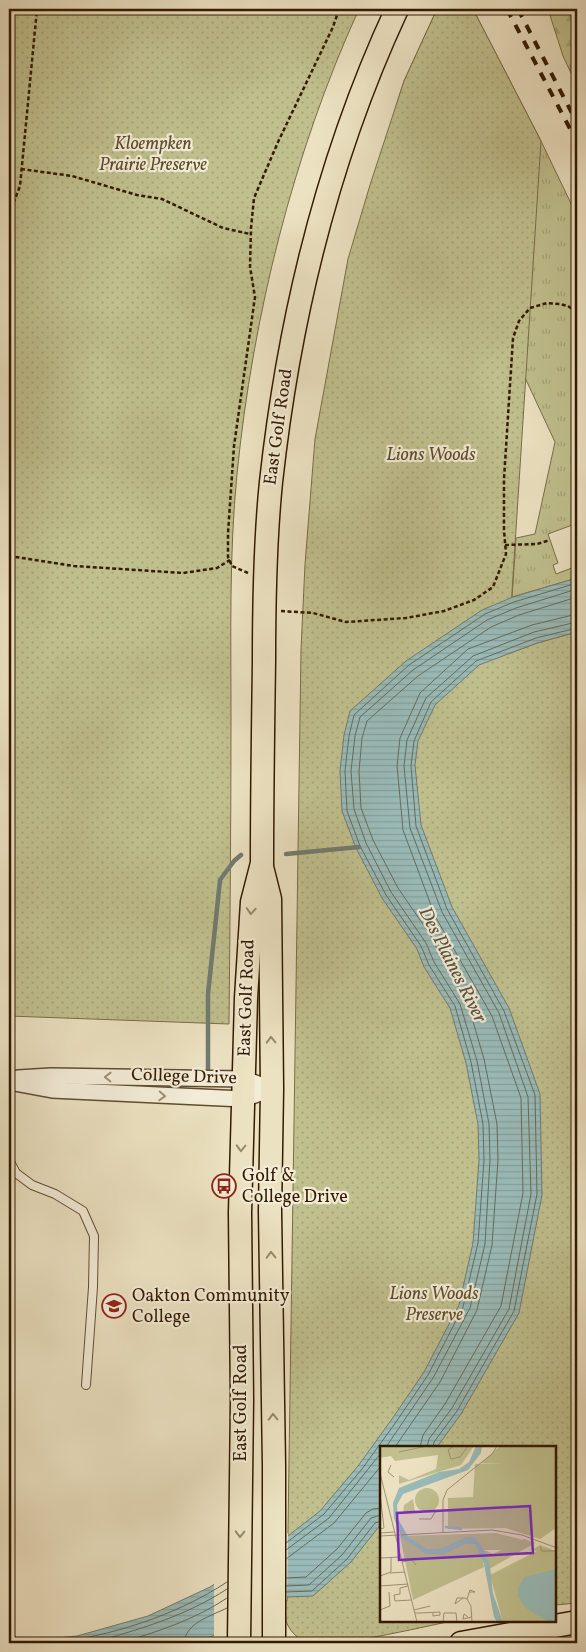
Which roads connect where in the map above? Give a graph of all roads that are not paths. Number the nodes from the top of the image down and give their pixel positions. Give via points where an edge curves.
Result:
1 (397, 9) edge
2 (262, 863) junction
3 (9, 1080) edge
4 (244, 1089) junction
5 (272, 1089) junction
6 (9, 1160) edge
7 (86, 1385) dead end
8 (577, 1622) edge
9 (239, 1635) edge
10 (542, 1636) edge
11 (274, 1643) edge
12 (461, 1643) edge

1 - 2 main road, East Golf Road via 350,124 326,197 303,286 284,382 271,483 265,581
2 -> 4 main road, East Golf Road via 252,902
5 -> 2 main road, East Golf Road via 270,899
3 - 4 street, College Drive via 51,1076
4 - 5 street, College Drive
4 -> 9 main road, East Golf Road via 240,1213
11 -> 5 main road, East Golf Road
6 - 7 lane via 16,1173 32,1185 56,1194 83,1211 94,1236
8 - 10 main road
10 - 12 main road

